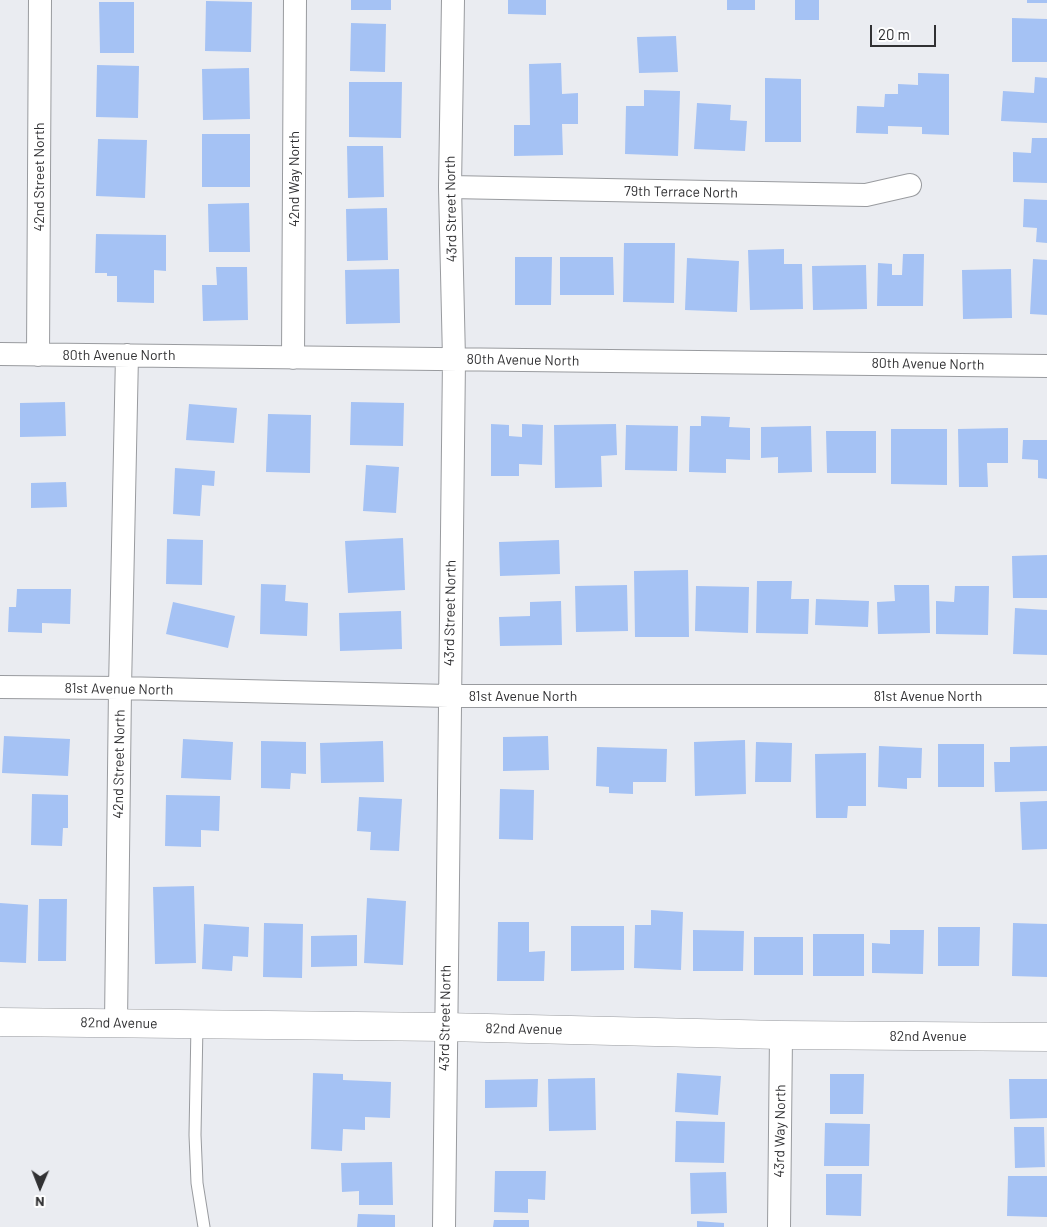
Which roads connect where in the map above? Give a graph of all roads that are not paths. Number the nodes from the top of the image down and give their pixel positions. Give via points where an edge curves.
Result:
1 (40, 0) edge
2 (295, 0) edge
3 (453, 0) edge
4 (910, 186) dead end
5 (450, 187) junction
6 (0, 354) edge
7 (38, 354) junction
8 (127, 355) junction
9 (293, 358) junction
10 (454, 359) junction
11 (1047, 366) edge
12 (0, 688) edge
13 (120, 688) junction
14 (449, 696) junction
15 (1047, 696) edge
16 (0, 1022) edge
17 (116, 1023) junction
18 (197, 1024) junction
19 (445, 1028) junction
20 (781, 1035) junction
21 (1047, 1037) edge
22 (204, 1227) edge
23 (444, 1227) edge
24 (779, 1227) edge

1 - 7 street, 42nd Street North
2 - 9 street, 42nd Way North
3 - 5 street, 43rd Street North
4 - 5 street, 79th Terrace North via 866,195
5 - 10 street, 43rd Street North
6 - 7 street, 80th Avenue North
7 - 8 street, 80th Avenue North
8 - 9 street, 80th Avenue North
8 - 13 street, 42nd Street North
9 - 10 street, 80th Avenue North
10 - 11 street, 80th Avenue North
10 - 14 street, 43rd Street North
12 - 13 street, 81st Avenue North
13 - 14 street, 81st Avenue North
13 - 17 street, 42nd Street North
14 - 15 street, 81st Avenue North
14 - 19 street, 43rd Street North
16 - 17 street, 82nd Avenue
17 - 18 street, 82nd Avenue
18 - 19 street, 82nd Avenue
18 - 22 lane via 196,1183
19 - 20 street, 82nd Avenue
19 - 23 street, 43rd Street North
20 - 21 street, 82nd Avenue
20 - 24 street, 43rd Way North

